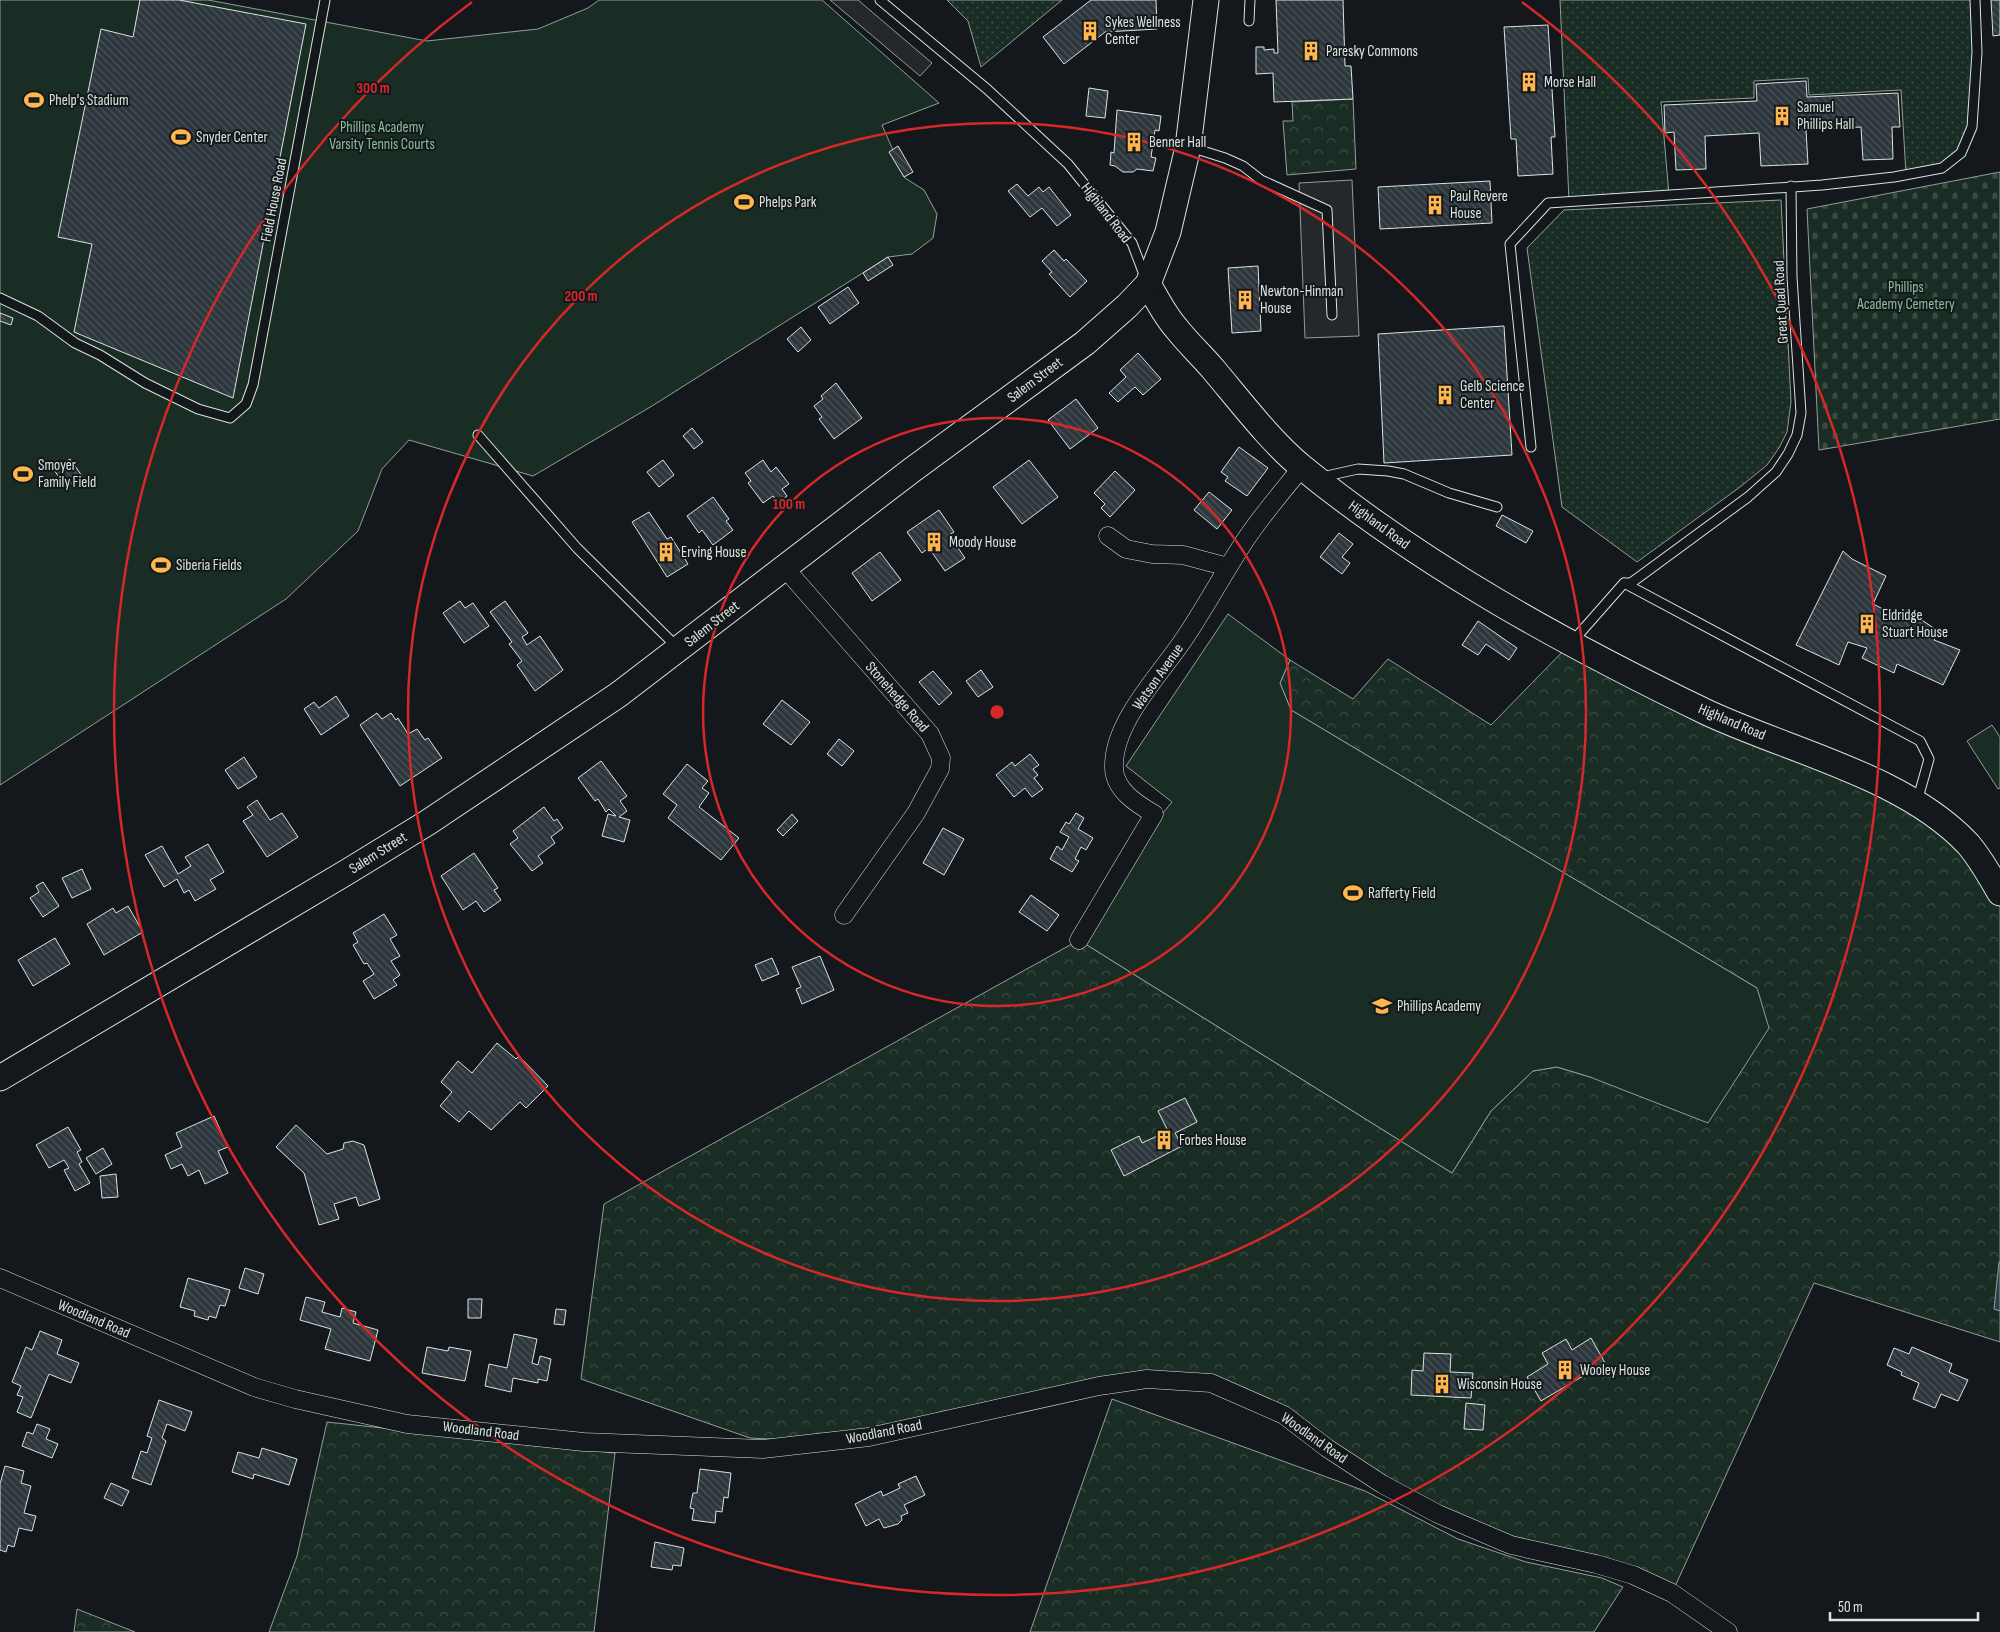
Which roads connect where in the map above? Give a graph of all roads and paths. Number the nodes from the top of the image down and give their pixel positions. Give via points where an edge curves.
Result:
1 (325, 0) edge
2 (880, 0) edge
3 (1206, 0) edge
4 (1250, 0) edge
5 (1975, 0) edge
6 (1249, 22) dead end
7 (1188, 147) junction
8 (1791, 186) junction
9 (1148, 284) junction
10 (0, 298) edge
11 (1332, 315) dead end
12 (478, 435) dead end
13 (1531, 447) dead end
14 (1309, 472) junction
15 (1497, 507) dead end
16 (1108, 536) dead end
17 (784, 567) junction
18 (1228, 567) junction
19 (1624, 583) junction
20 (1572, 643) junction
21 (680, 649) junction
22 (1912, 802) junction
23 (2000, 894) edge
24 (844, 914) dead end
25 (1079, 940) dead end
26 (0, 1078) edge
27 (0, 1278) edge
28 (1728, 1632) edge

1 - 10 lane, Field House Road via 253,385 246,404 230,418 198,410 75,343 38,316
2 - 9 lane, Highland Road via 987,89 1068,164 1132,243
3 - 7 street, Salem Street
4 - 6 lane
5 - 8 lane via 1977,52 1972,126 1961,153 1942,168 1894,177
7 - 9 street, Salem Street via 1168,232
7 - 11 lane via 1243,166 1261,180 1327,210
8 - 13 lane via 1548,203 1510,244
8 - 19 lane, Great Quad Road via 1792,277 1801,413 1797,434 1776,472 1748,498 1631,583
9 - 14 street, Highland Road via 1175,327 1252,416
9 - 17 street, Salem Street via 1085,343
12 - 21 lane via 577,548
14 - 15 lane via 1374,468 1404,474 1449,493
14 - 18 street, Watson Avenue via 1244,541
14 - 20 street, Highland Road via 1358,512 1408,546
16 - 18 street via 1126,549 1183,555
17 - 21 street, Salem Street
17 - 24 street, Stonehedge Road via 930,734 941,758 940,769 923,803
18 - 25 street, Watson Avenue via 1183,640 1138,701 1117,743 1114,769 1120,788 1138,805 1154,814
19 - 20 lane, Great Quad Road
19 - 22 lane via 1920,741 1928,758 1920,791
20 - 22 street, Highland Road via 1709,713 1879,783
21 - 26 street, Salem Street via 618,695 428,822
22 - 23 street, Highland Road via 1932,813 1967,843
27 - 28 street, Woodland Road via 254,1387 296,1399 407,1424 584,1442 763,1449 806,1445 869,1437 1099,1386 1147,1379 1211,1383 1284,1415 1382,1484 1438,1514 1511,1545 1633,1575 1672,1593

